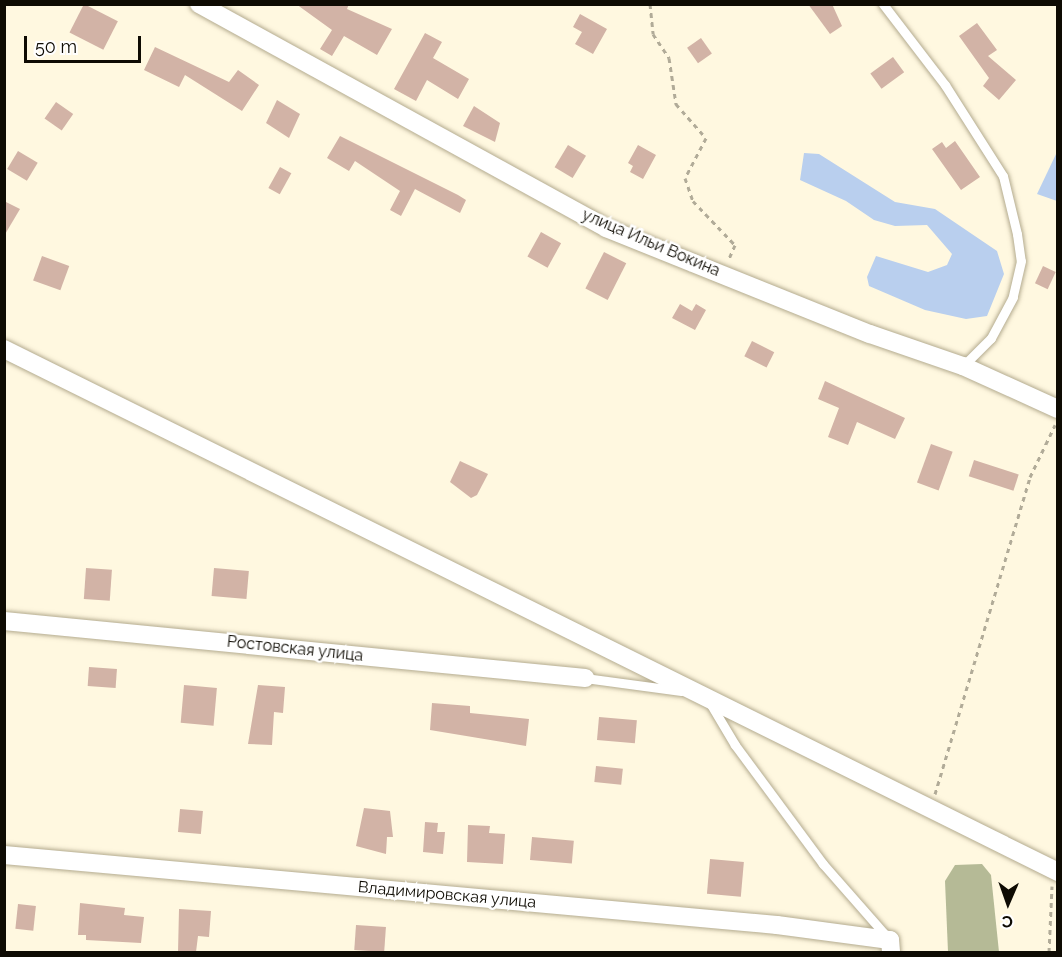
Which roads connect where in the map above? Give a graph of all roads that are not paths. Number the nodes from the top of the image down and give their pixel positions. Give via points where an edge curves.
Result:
1 (199, 4) edge
2 (883, 4) edge
3 (4, 349) edge
4 (963, 366) junction
5 (1058, 409) edge
6 (4, 621) edge
7 (585, 678) joint
8 (704, 694) junction
9 (4, 855) edge
10 (1055, 870) edge
11 (891, 946) edge

1 - 4 street, улица Ильи Вокина via 606,228 870,334
2 - 4 lane via 945,85 1003,176 1017,234 1021,261 1013,297 991,338
3 - 8 street
4 - 5 street, улица Ильи Вокина
6 - 7 street, Ростовская улица
7 - 8 lane
8 - 10 street
8 - 11 lane via 735,746 823,864
9 - 11 street, Владимировская улица via 777,925

